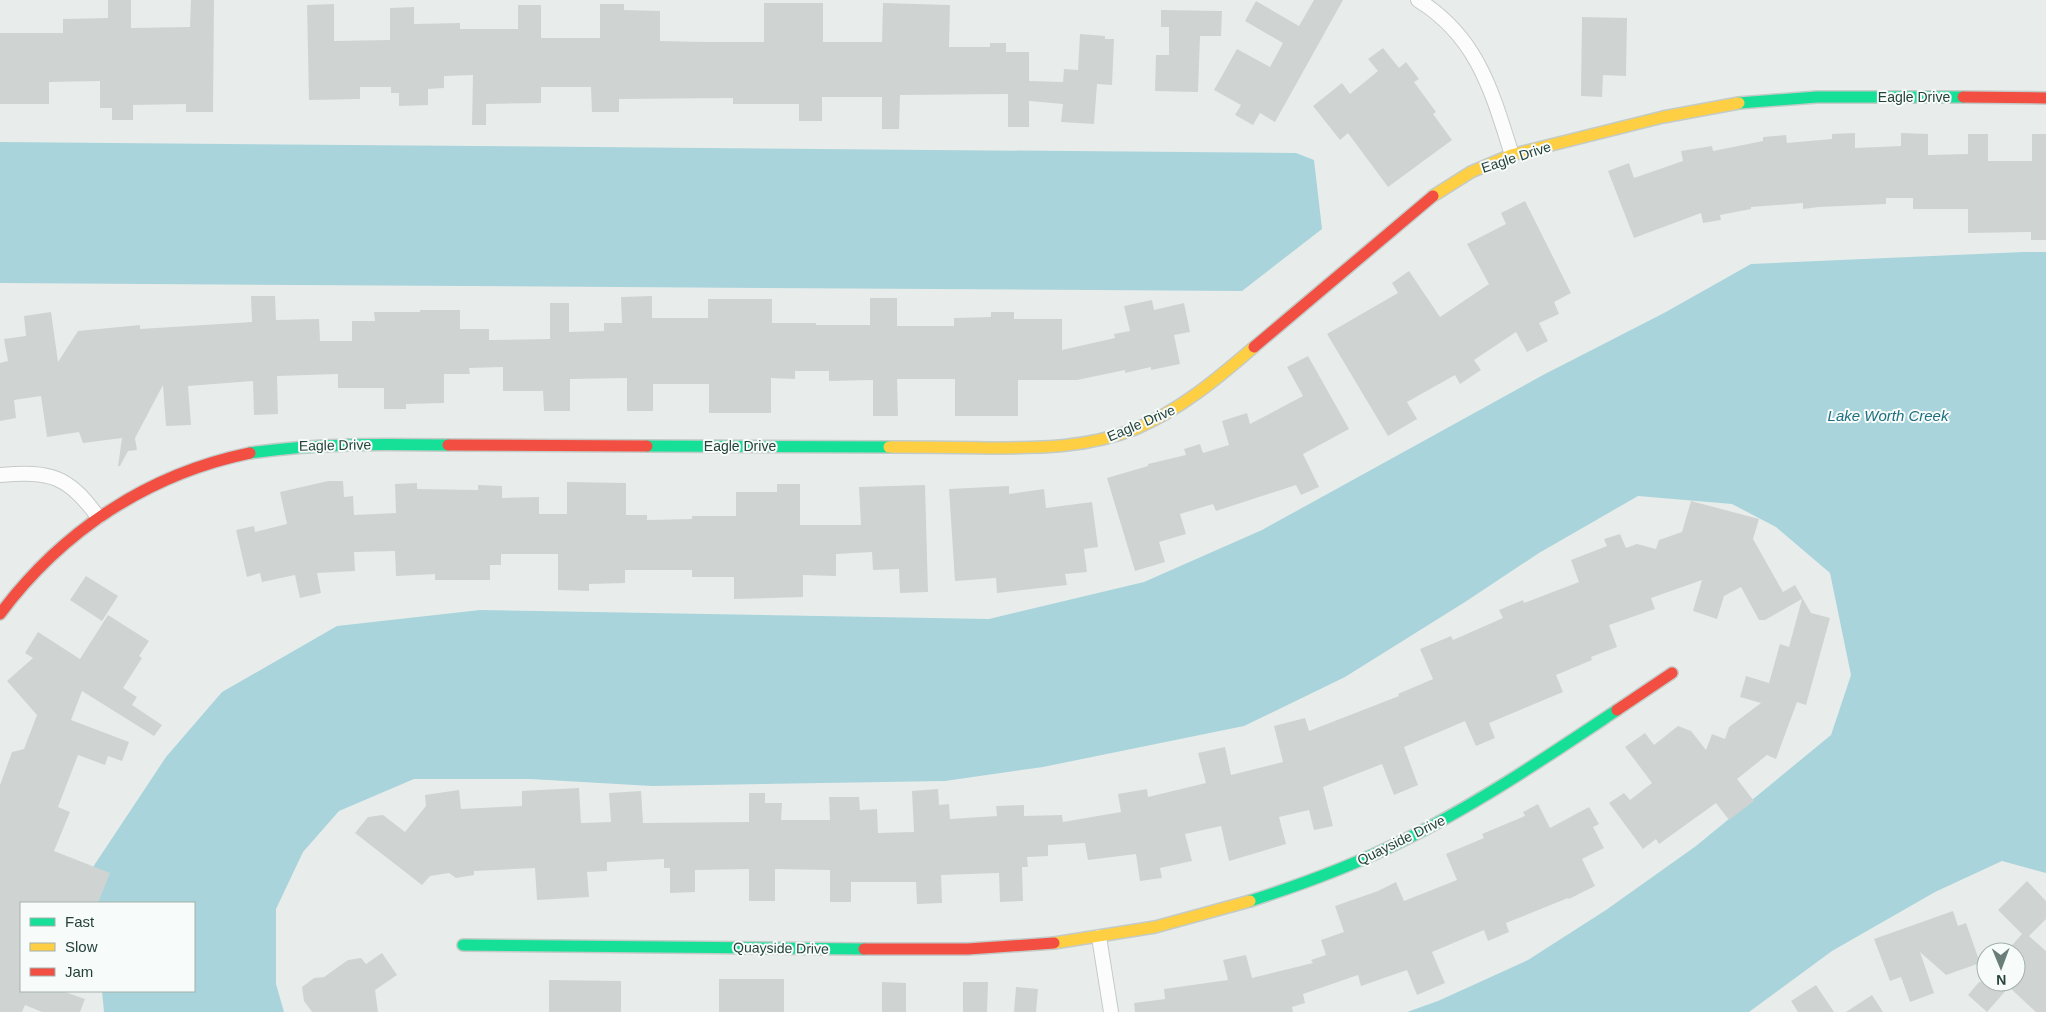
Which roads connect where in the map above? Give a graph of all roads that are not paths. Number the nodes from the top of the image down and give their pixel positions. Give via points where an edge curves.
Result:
1 (1418, 0) edge
2 (2046, 98) edge
3 (1512, 155) junction
4 (0, 475) edge
5 (98, 517) junction
6 (0, 614) edge
7 (1672, 673) dead end
8 (1100, 937) junction
9 (463, 945) dead end
10 (1111, 1012) edge

1 - 3 street via 1462,37 1477,59 1489,83
2 - 3 street, Eagle Drive via 1784,98 1671,114
3 - 5 street, Eagle Drive via 1486,165 1431,198 1212,384 1180,407 1122,434 1098,441 1047,448 304,444 250,452 188,470 139,492
4 - 5 street via 36,473 63,481 84,498
5 - 6 street, Eagle Drive via 61,546 28,579
7 - 8 street, Quayside Drive via 1516,776 1415,835 1293,887 1229,908
8 - 9 street, Quayside Drive via 950,950
8 - 10 street

